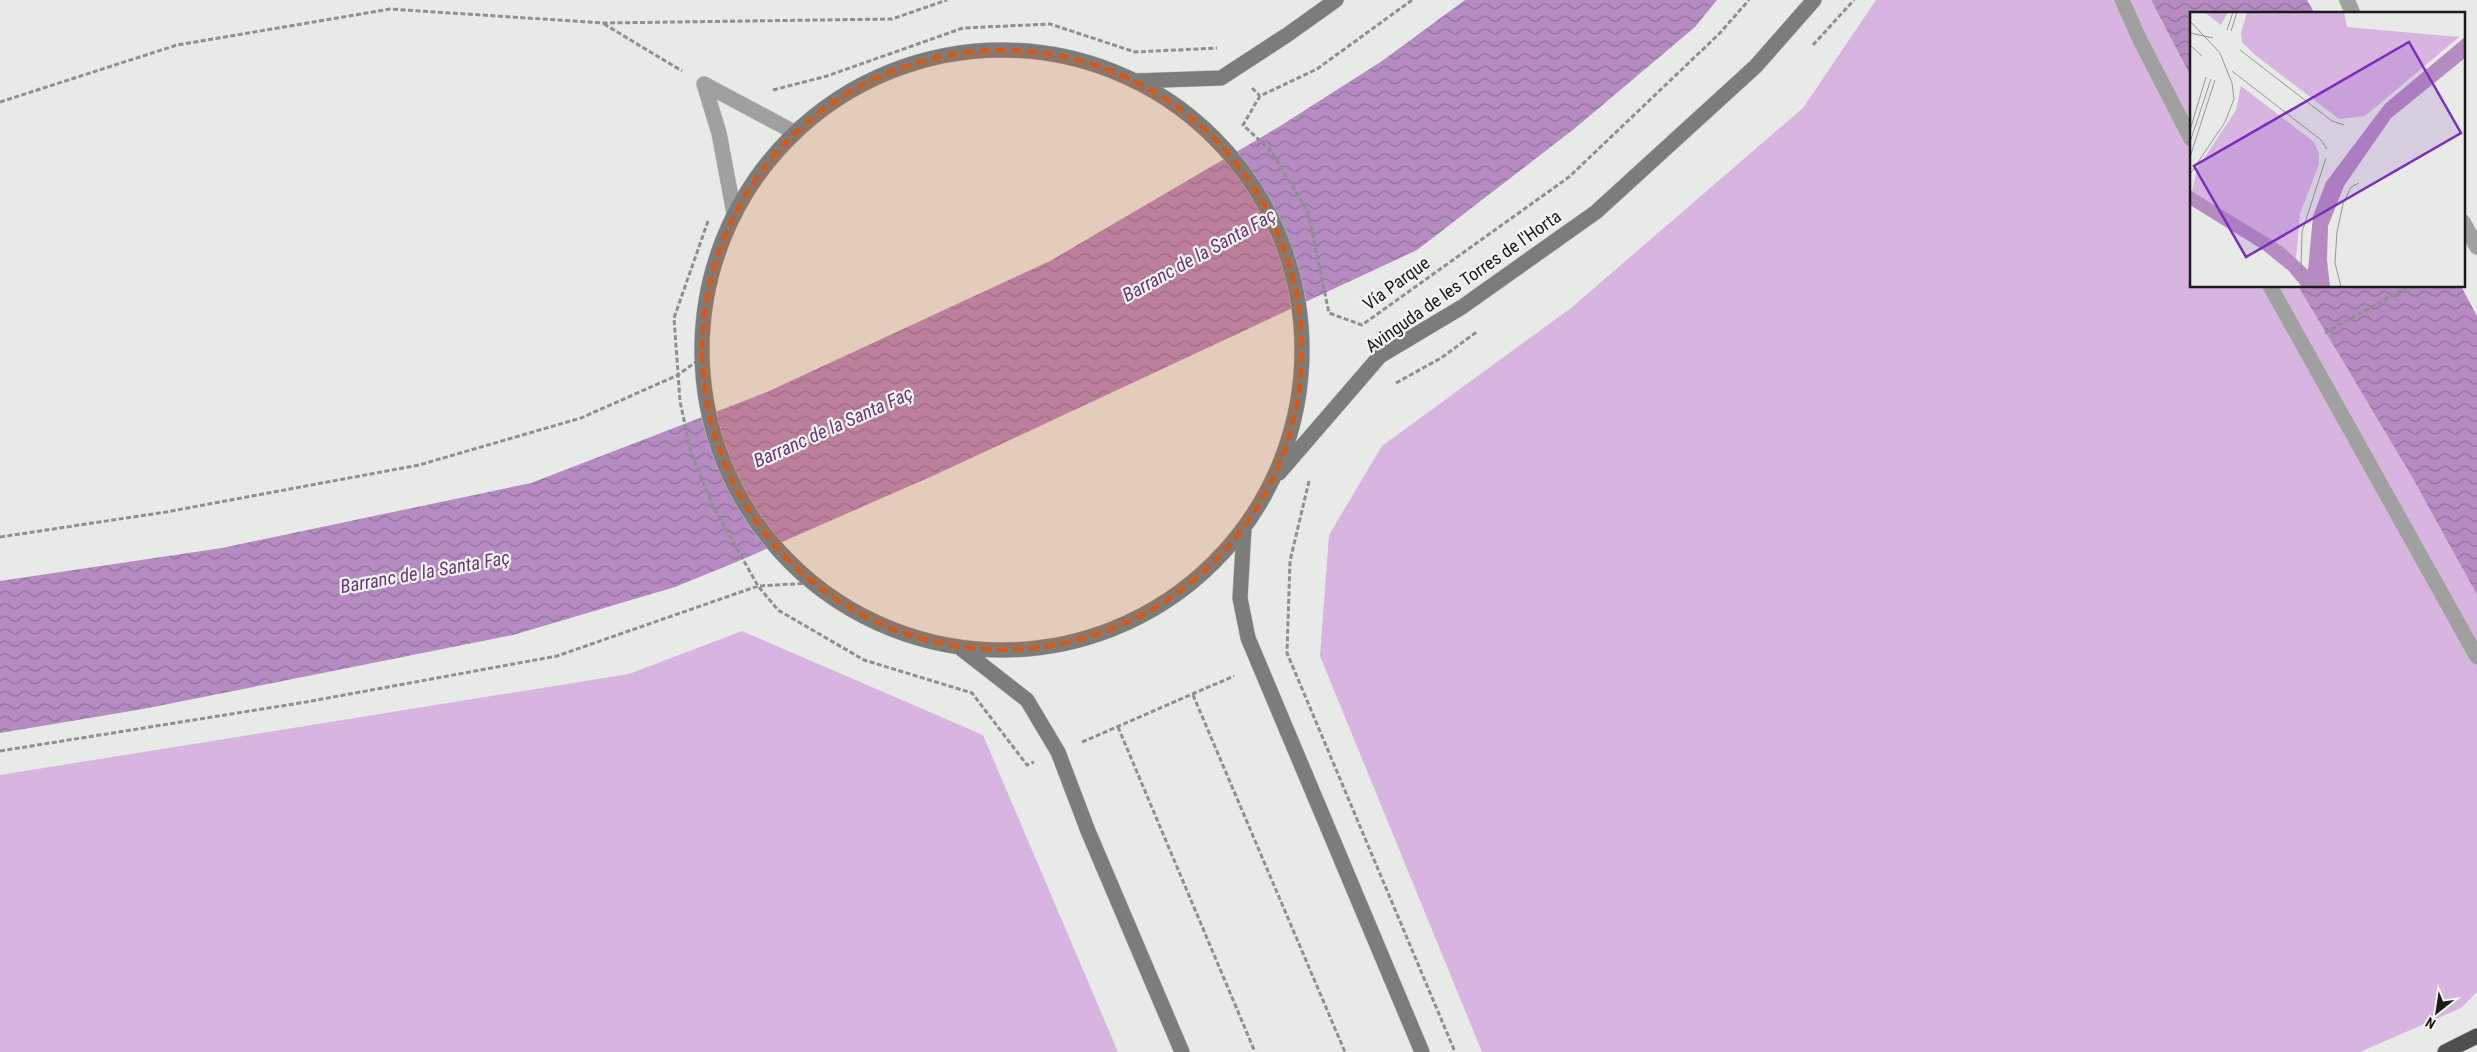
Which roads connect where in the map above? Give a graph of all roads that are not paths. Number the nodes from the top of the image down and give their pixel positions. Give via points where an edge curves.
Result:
1 (1336, 0) edge
2 (1814, 0) edge
3 (2122, 0) edge
4 (2347, 0) edge
5 (2353, 12) edge
6 (1134, 81) junction
7 (794, 132) junction
8 (2190, 137) edge
9 (734, 213) junction
10 (2464, 224) edge
11 (2477, 247) edge
12 (2271, 288) edge
13 (1274, 478) junction
14 (1244, 529) junction
15 (959, 647) junction
16 (2477, 657) edge
17 (2477, 1036) edge
18 (1182, 1052) edge
19 (1422, 1052) edge
20 (2445, 1052) edge

1 - 6 main road via 1221,78
2 - 13 main road, Avinguda de les Torres de l'Horta via 1756,66 1596,212 1462,307 1380,356
3 - 8 street
4 - 5 street
6 - 7 main road via 1087,62 1031,51 973,52 928,59 878,76 837,98
6 - 13 main road via 1177,106 1218,143 1250,181 1278,232 1293,275 1302,335 1299,398
7 - 9 main road via 759,172
7 - 9 street via 704,84 720,133
9 - 15 main road via 714,263 702,322 701,358 710,423 730,476 757,524 783,558 812,584 884,626 922,640
10 - 11 street
12 - 16 street
13 - 14 main road
14 - 15 main road via 1200,577 1166,602 1113,630 1036,648
14 - 19 main road via 1240,598 1248,638
15 - 18 main road via 1027,700 1058,752
17 - 20 highway

